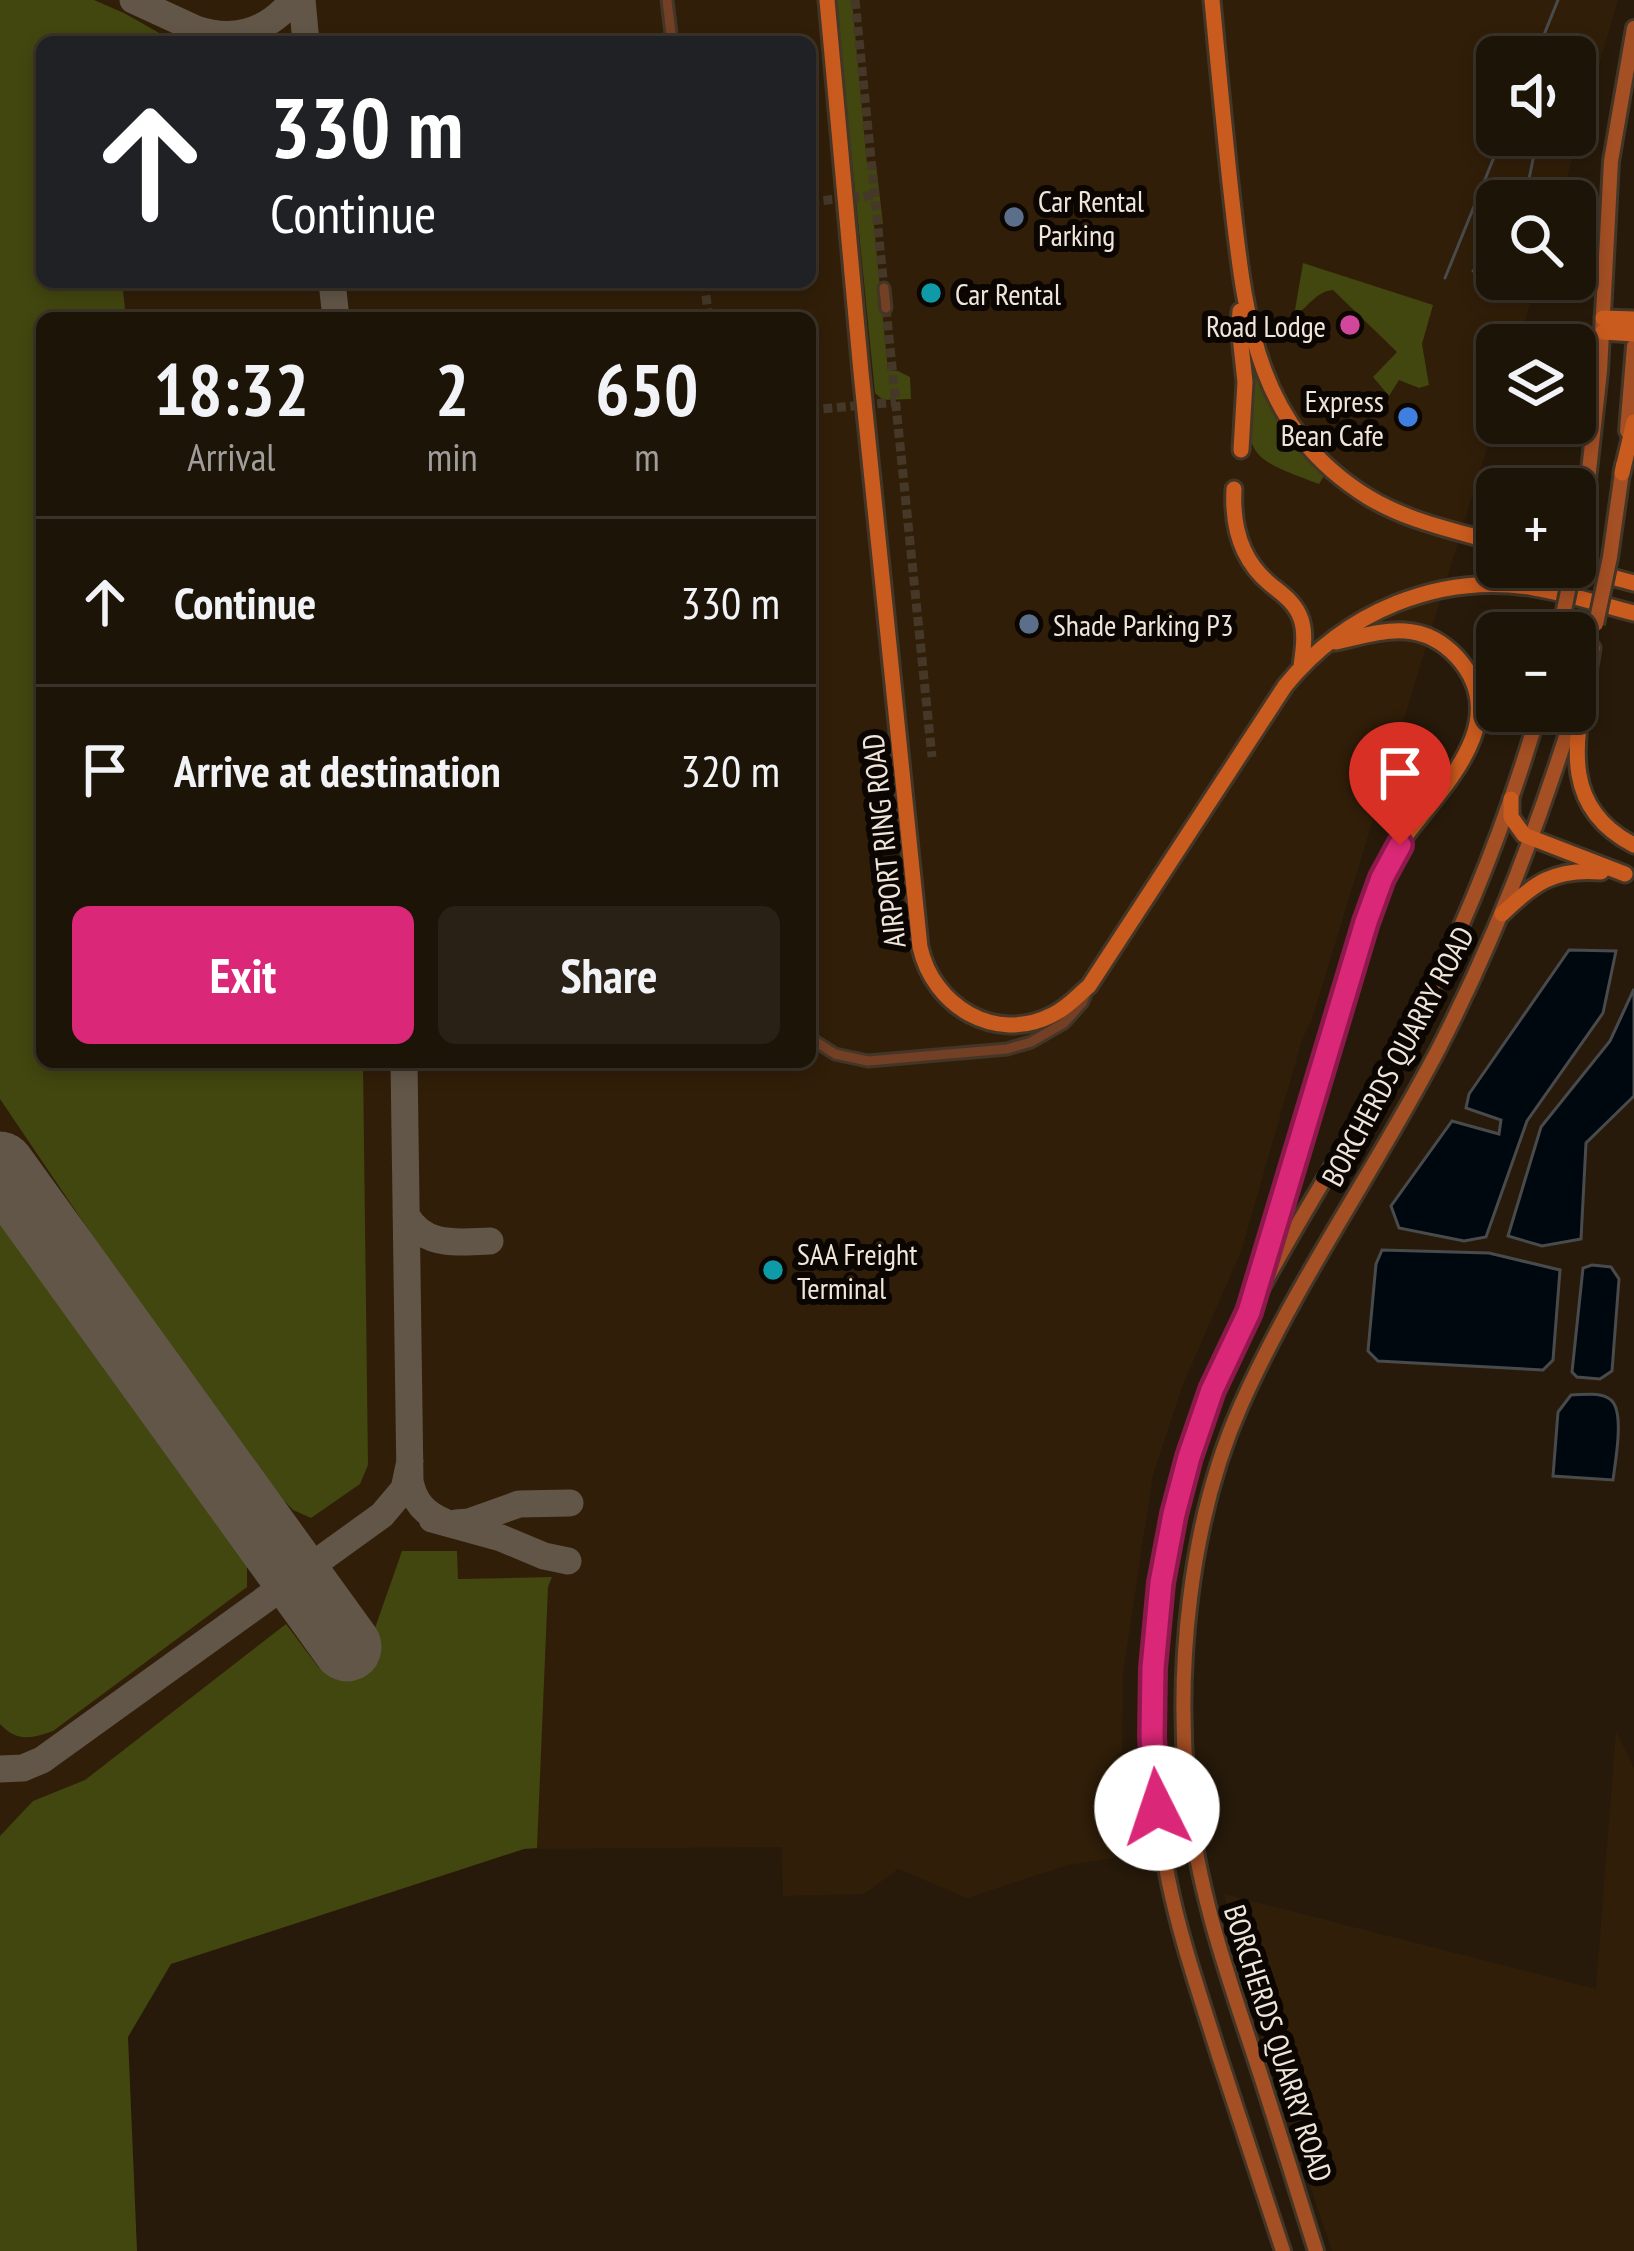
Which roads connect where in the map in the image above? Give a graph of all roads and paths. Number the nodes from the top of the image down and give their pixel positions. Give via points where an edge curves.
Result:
1 (668, 0) edge
2 (827, 0) edge
3 (1212, 0) edge
4 (1634, 28) edge
5 (671, 36) edge
6 (884, 288) tunnel mouth
7 (1242, 290) junction
8 (886, 308) tunnel mouth
9 (1634, 320) edge
10 (1603, 325) junction
11 (1634, 334) edge
12 (1634, 346) edge
13 (1634, 422) edge
14 (1241, 450) dead end
15 (1589, 468) edge
16 (1622, 472) junction
17 (1234, 489) dead end
18 (1476, 537) edge
19 (1596, 573) edge
20 (1630, 582) edge
21 (1634, 617) edge
22 (1596, 624) edge
23 (1327, 644) junction
24 (1301, 667) junction
25 (1532, 732) edge
26 (1568, 732) edge
27 (1580, 732) edge
28 (1511, 799) junction
29 (1532, 839) junction
30 (1634, 845) edge
31 (1629, 875) edge
32 (1502, 914) junction
33 (1089, 986) junction
34 (816, 1041) edge
35 (1249, 1312) junction
36 (1283, 2251) edge
37 (1316, 2251) edge

1 - 5 street
2 - 33 main road, AIRPORT RING ROAD via 921,954 944,996 992,1023 1046,1018
3 - 7 main road
4 - 10 main road via 1610,174
6 - 8 street
7 - 14 main road
7 - 18 main road via 1265,377 1301,437 1380,504
9 - 10 main road
10 - 11 main road
10 - 15 main road
12 - 16 main road, BORCHERDS QUARRY ROAD
13 - 16 main road
16 - 22 main road, BORCHERDS QUARRY ROAD, bridge
17 - 24 main road via 1243,549 1301,620
19 - 20 main road
21 - 23 main road, AIRPORT RING ROAD via 1552,591 1490,584 1428,592 1376,612
23 - 24 main road, AIRPORT RING ROAD
23 - 35 main road via 1385,629 1439,642 1470,677 1477,728 1378,886
24 - 33 main road, AIRPORT RING ROAD
25 - 28 main road, BORCHERDS QUARRY ROAD
26 - 29 main road, BORCHERDS QUARRY ROAD
27 - 30 main road via 1578,779 1587,803 1610,832
28 - 29 main road via 1514,824
28 - 35 main road, BORCHERDS QUARRY ROAD via 1425,1003
29 - 31 main road
29 - 32 main road, BORCHERDS QUARRY ROAD
31 - 32 main road via 1562,873 1525,891
32 - 37 main road, BORCHERDS QUARRY ROAD via 1433,1058 1240,1407 1191,1600 1184,1742 1198,1870
33 - 34 street via 1064,1023 1007,1048 862,1061
35 - 36 main road, BORCHERDS QUARRY ROAD via 1212,1390 1174,1514 1156,1624 1152,1737 1177,1919

